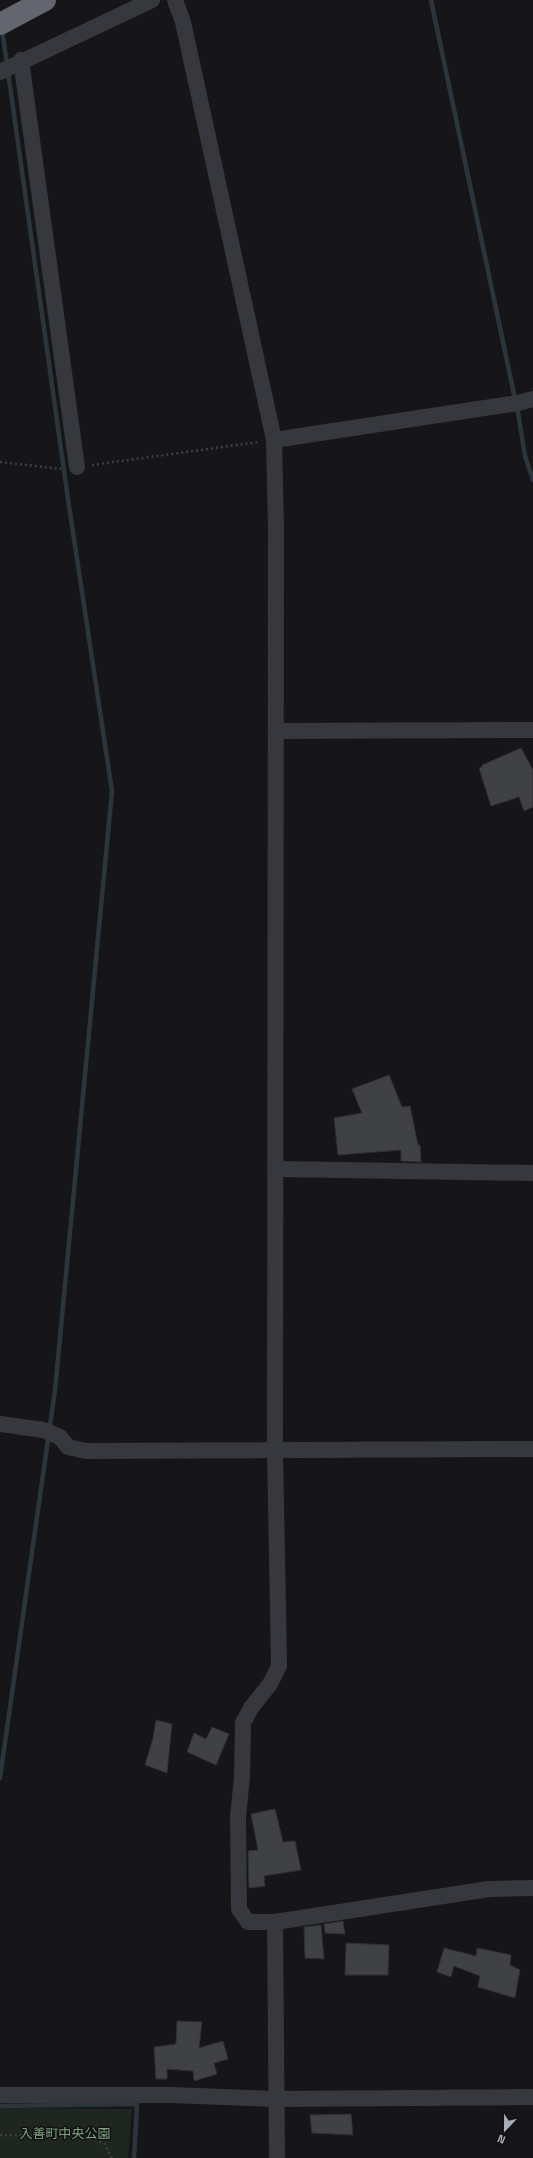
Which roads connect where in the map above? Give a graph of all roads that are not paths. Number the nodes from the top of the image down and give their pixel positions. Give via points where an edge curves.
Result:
1 (45, 0) edge
2 (152, 0) edge
3 (175, 0) edge
4 (0, 24) edge
5 (21, 60) junction
6 (0, 72) edge
7 (533, 399) edge
8 (274, 440) junction
9 (77, 467) road end
10 (533, 730) edge
11 (277, 731) junction
12 (277, 1169) junction
13 (533, 1173) edge
14 (0, 1424) edge
15 (533, 1449) edge
16 (275, 1450) junction
17 (533, 1888) edge
18 (275, 1922) junction
19 (0, 2095) edge
20 (533, 2097) edge
21 (277, 2099) junction
22 (277, 2158) edge

1 - 4 highway
2 - 5 street
3 - 8 street via 183,22
5 - 6 street
5 - 9 street
7 - 8 street
8 - 11 street
10 - 11 street
11 - 12 street
12 - 13 street
12 - 16 street
14 - 16 street via 43,1430 60,1437 68,1447 86,1451
15 - 16 street
16 - 18 street via 278,1666 270,1684 243,1723 238,1816 239,1909 248,1922
17 - 18 street via 490,1889
18 - 21 street
19 - 21 street via 171,2095
20 - 21 street
21 - 22 street

